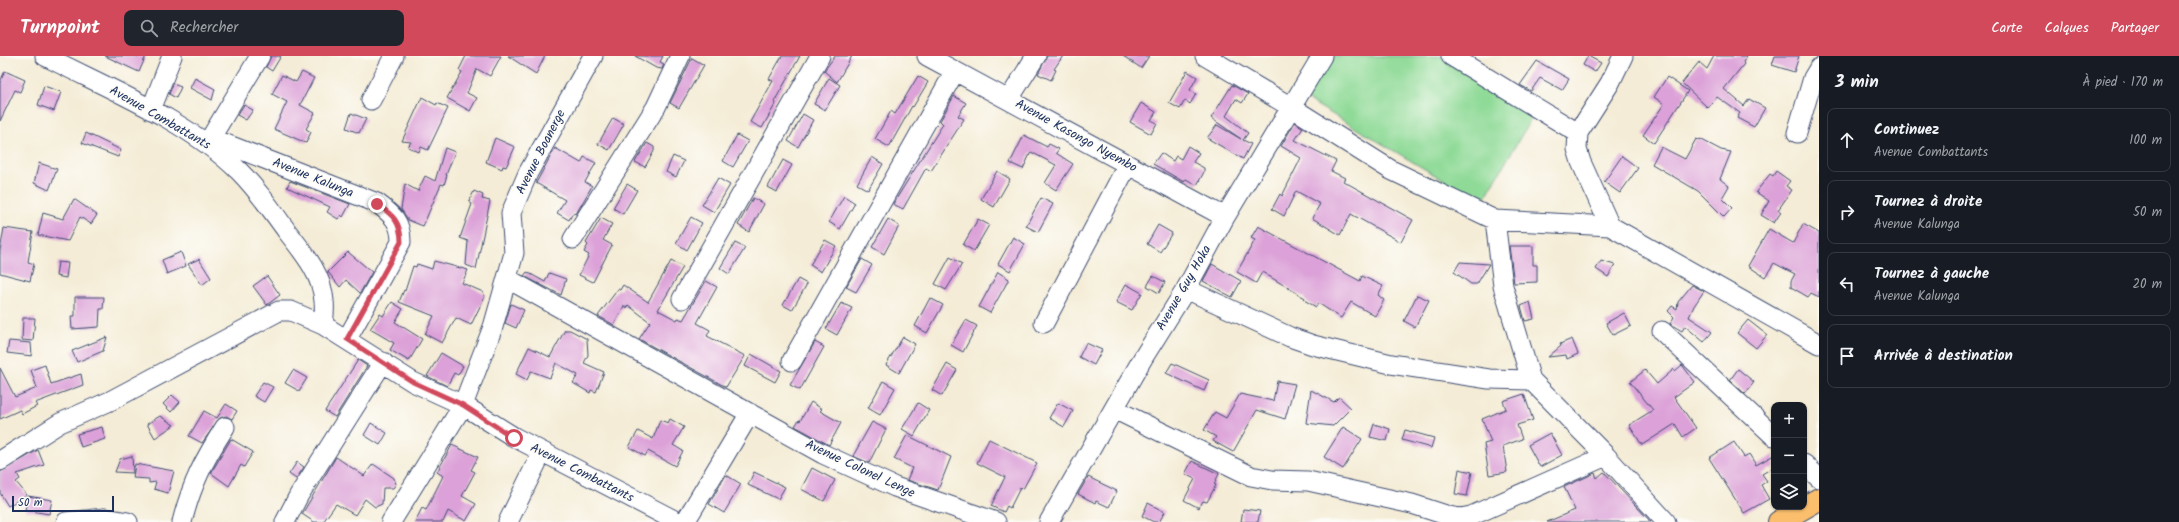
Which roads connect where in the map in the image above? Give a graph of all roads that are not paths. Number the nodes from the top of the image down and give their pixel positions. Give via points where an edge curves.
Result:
1 (45, 56) edge
2 (172, 56) edge
3 (260, 56) edge
4 (394, 56) edge
5 (593, 56) edge
6 (680, 56) edge
7 (820, 56) edge
8 (927, 56) edge
9 (1036, 56) edge
10 (1205, 56) edge
11 (1322, 56) edge
12 (1450, 56) edge
13 (1623, 56) edge
14 (1819, 68) edge
15 (956, 71) junction
16 (1009, 99) junction
17 (371, 100) dead end
18 (1291, 107) junction
19 (151, 110) junction
20 (1578, 133) junction
21 (1797, 133) dead end
22 (209, 141) junction
23 (1127, 166) junction
24 (1225, 217) junction
25 (1495, 220) junction
26 (1610, 226) junction
27 (573, 239) dead end
28 (508, 279) junction
29 (1186, 289) junction
30 (682, 299) dead end
31 (1044, 323) dead end
32 (323, 325) junction
33 (1662, 331) dead end
34 (347, 339) junction
35 (1819, 344) edge
36 (792, 361) dead end
37 (383, 362) junction
38 (1531, 380) junction
39 (463, 405) junction
40 (1114, 408) junction
41 (750, 413) junction
42 (225, 427) dead end
43 (1771, 433) edge
44 (542, 452) junction
45 (1606, 456) junction
46 (0, 461) edge
47 (1807, 467) edge
48 (1819, 478) edge
49 (1819, 499) edge
50 (66, 522) edge
51 (128, 522) edge
52 (182, 522) edge
53 (285, 522) edge
54 (391, 522) edge
55 (508, 522) edge
56 (678, 522) edge
57 (685, 522) edge
58 (996, 522) edge
59 (1049, 522) edge
60 (1666, 522) edge
61 (1779, 522) edge

1 - 19 street, Avenue Combattants
2 - 19 street
3 - 22 street
4 - 17 street
5 - 28 street, Avenue Boanerge via 528,174 511,214 514,253
6 - 27 street via 656,107
7 - 30 street
8 - 15 street, Avenue Kasongo Nyembo
9 - 16 street
10 - 18 street
11 - 18 street, Avenue Guy Hoka
12 - 20 street
13 - 20 street via 1610,83
14 - 21 street via 1813,78
15 - 16 street, Avenue Kasongo Nyembo
15 - 36 street
16 - 23 street, Avenue Kasongo Nyembo
18 - 24 street, Avenue Guy Hoka
18 - 25 street via 1391,170
19 - 22 street, Avenue Combattants
20 - 26 street via 1577,149 1581,162
22 - 32 street, Avenue Combattants via 255,187 311,263 320,283 324,301
22 - 34 street, Avenue Kalunga via 377,204 395,219 401,228 401,242
23 - 24 street, Avenue Kasongo Nyembo
23 - 31 street
24 - 29 street, Avenue Guy Hoka
25 - 26 street
25 - 38 street via 1503,286
26 - 35 street
28 - 39 street, Avenue Boanerge via 493,327
28 - 41 street, Avenue Colonel Lenge
29 - 38 street via 1313,345 1391,364 1489,379
29 - 40 street, Avenue Guy Hoka
32 - 34 street, Avenue Combattants
32 - 46 street via 291,311 279,311 110,401 60,423
33 - 43 street
34 - 37 street, Avenue Combattants
37 - 39 street, Avenue Combattants via 413,382
37 - 53 street via 299,495
38 - 45 street
39 - 44 street, Avenue Combattants via 514,438
39 - 54 street, Avenue Boanerge
40 - 45 street via 1251,476 1272,480 1308,481 1412,504 1460,518 1471,516
40 - 59 street, Avenue Guy Hoka
41 - 57 street
41 - 58 street, Avenue Colonel Lenge via 823,454 895,488
42 - 52 street via 204,459 194,481
44 - 55 street
44 - 56 street, Avenue Combattants
45 - 60 street
47 - 48 street
49 - 61 main road
50 - 51 street via 105,518

